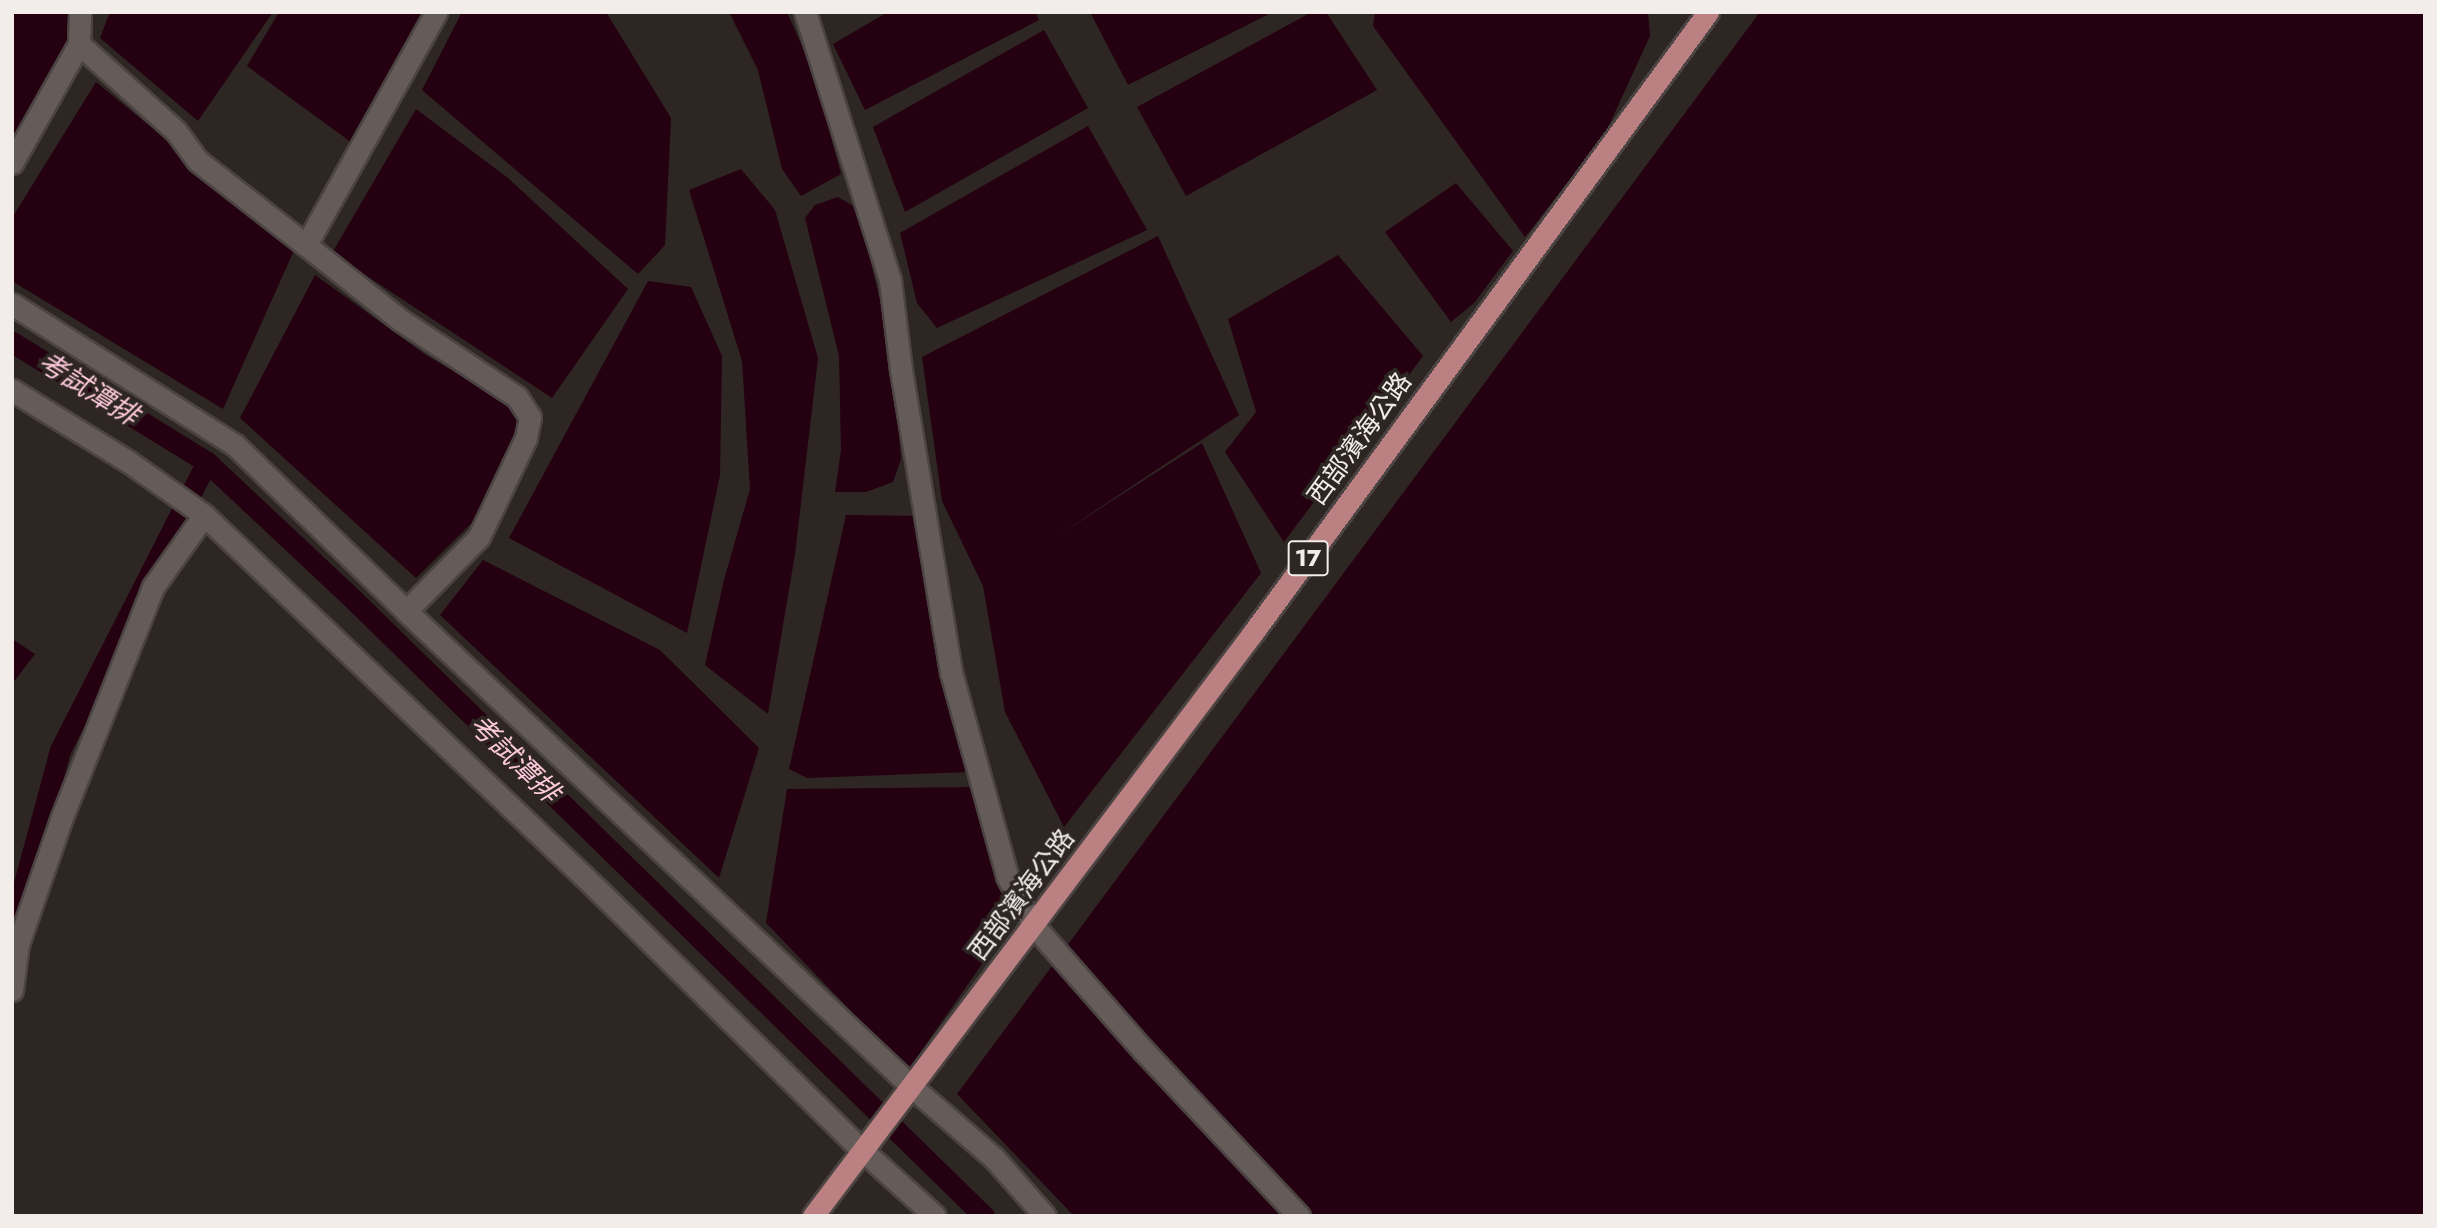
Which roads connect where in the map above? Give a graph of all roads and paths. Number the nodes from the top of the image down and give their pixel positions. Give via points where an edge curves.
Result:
1 (80, 12) edge
2 (436, 12) edge
3 (805, 12) edge
4 (1709, 12) edge
5 (79, 44) junction
6 (12, 163) edge
7 (306, 245) junction
8 (12, 304) edge
9 (12, 390) edge
10 (204, 515) junction
11 (406, 611) junction
12 (1034, 926) junction
13 (12, 990) edge
14 (907, 1093) junction
15 (866, 1145) junction
16 (813, 1216) edge
17 (935, 1216) edge
18 (1045, 1216) edge
19 (1299, 1216) edge

1 - 5 lane
2 - 7 lane
3 - 12 lane via 890,280 951,671 1007,876
4 - 12 main road, 西部濱海公路 / 17
5 - 6 lane
5 - 7 lane via 176,131 198,161
7 - 11 lane via 399,319 517,397 530,418 526,438 479,537
8 - 11 lane via 235,445
9 - 10 lane
10 - 13 lane via 153,587 53,842 18,944
10 - 15 lane
11 - 14 lane
12 - 14 main road, 西部濱海公路 / 17
12 - 19 lane
14 - 15 main road, 17
14 - 18 lane via 994,1158
15 - 16 main road, 17
15 - 17 lane

